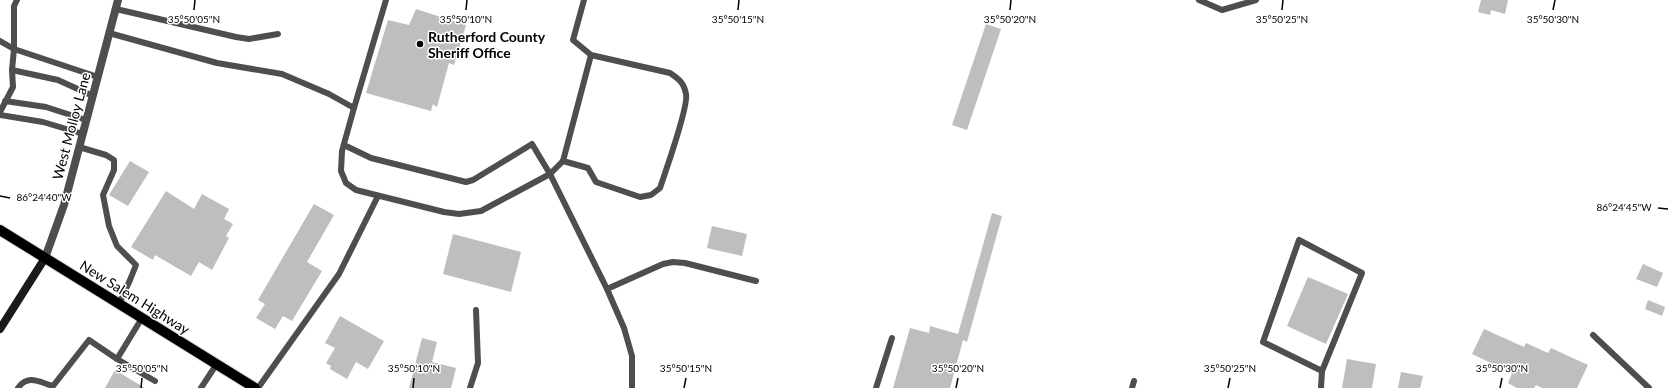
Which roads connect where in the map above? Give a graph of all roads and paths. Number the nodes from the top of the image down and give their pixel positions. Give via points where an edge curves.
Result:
1 (18, 0) edge
2 (118, 0) edge
3 (386, 0) edge
4 (584, 0) edge
5 (1199, 0) edge
6 (1256, 0) edge
7 (116, 9) junction
8 (109, 33) junction
9 (278, 34) dead end
10 (0, 41) edge
11 (14, 49) junction
12 (591, 55) junction
13 (12, 70) junction
14 (98, 77) junction
15 (93, 96) junction
16 (6, 101) junction
17 (354, 108) junction
18 (0, 113) edge
19 (86, 120) junction
20 (83, 134) junction
21 (344, 145) junction
22 (79, 147) junction
23 (563, 161) junction
24 (550, 174) junction
25 (378, 196) junction
26 (0, 230) edge
27 (45, 258) junction
28 (756, 281) dead end
29 (607, 289) junction
30 (119, 304) junction
31 (476, 310) dead end
32 (142, 318) junction
33 (0, 329) edge
34 (1593, 335) dead end
35 (892, 338) dead end
36 (117, 359) junction
37 (216, 364) junction
38 (1322, 371) junction
39 (155, 381) dead end
40 (1134, 381) dead end
41 (18, 388) edge
42 (201, 388) edge
43 (257, 388) edge
44 (470, 388) edge
45 (632, 388) edge
46 (876, 388) edge
47 (1132, 388) edge
48 (1321, 388) edge
49 (1650, 388) edge

1 - 11 lane via 14,6
2 - 7 street, West Molloy Lane
3 - 17 lane
4 - 12 lane via 573,40
5 - 6 lane via 1222,10
7 - 8 street, West Molloy Lane
7 - 9 lane via 236,38 249,40
8 - 14 street, West Molloy Lane
8 - 17 lane via 217,63 282,74
10 - 11 lane
11 - 13 lane
11 - 14 lane
12 - 23 lane
12 - 23 lane via 670,74 681,81 687,96 683,115 660,188 651,196 640,197 596,182 588,168
13 - 15 lane via 58,80
13 - 16 lane via 13,87
14 - 15 street, West Molloy Lane
15 - 19 street, West Molloy Lane
16 - 18 lane
16 - 19 lane via 46,107
17 - 21 lane
18 - 20 lane
19 - 20 street, West Molloy Lane
20 - 22 street, West Molloy Lane
21 - 24 lane via 371,158 466,182 532,144
21 - 25 lane via 341,170 346,183 356,190
22 - 27 street, West Molloy Lane via 64,205
22 - 30 lane via 114,160 114,170 103,195 108,226 118,246 136,264
23 - 24 lane
24 - 25 lane via 481,211 460,214
24 - 29 lane
25 - 43 lane via 339,274
26 - 27 main road, New Salem Highway
27 - 30 main road, New Salem Highway
27 - 33 main road
28 - 29 lane via 673,262
29 - 45 lane via 624,328 632,356
30 - 32 main road, New Salem Highway
31 - 44 lane via 478,363
32 - 36 lane
32 - 37 main road, New Salem Highway
34 - 49 lane
35 - 46 lane
36 - 39 lane
36 - 41 lane via 89,340 53,386 30,379
37 - 42 lane
37 - 43 main road, New Salem Highway
38 - 38 lane via 1362,273 1299,240 1262,342
38 - 48 lane
40 - 47 lane

